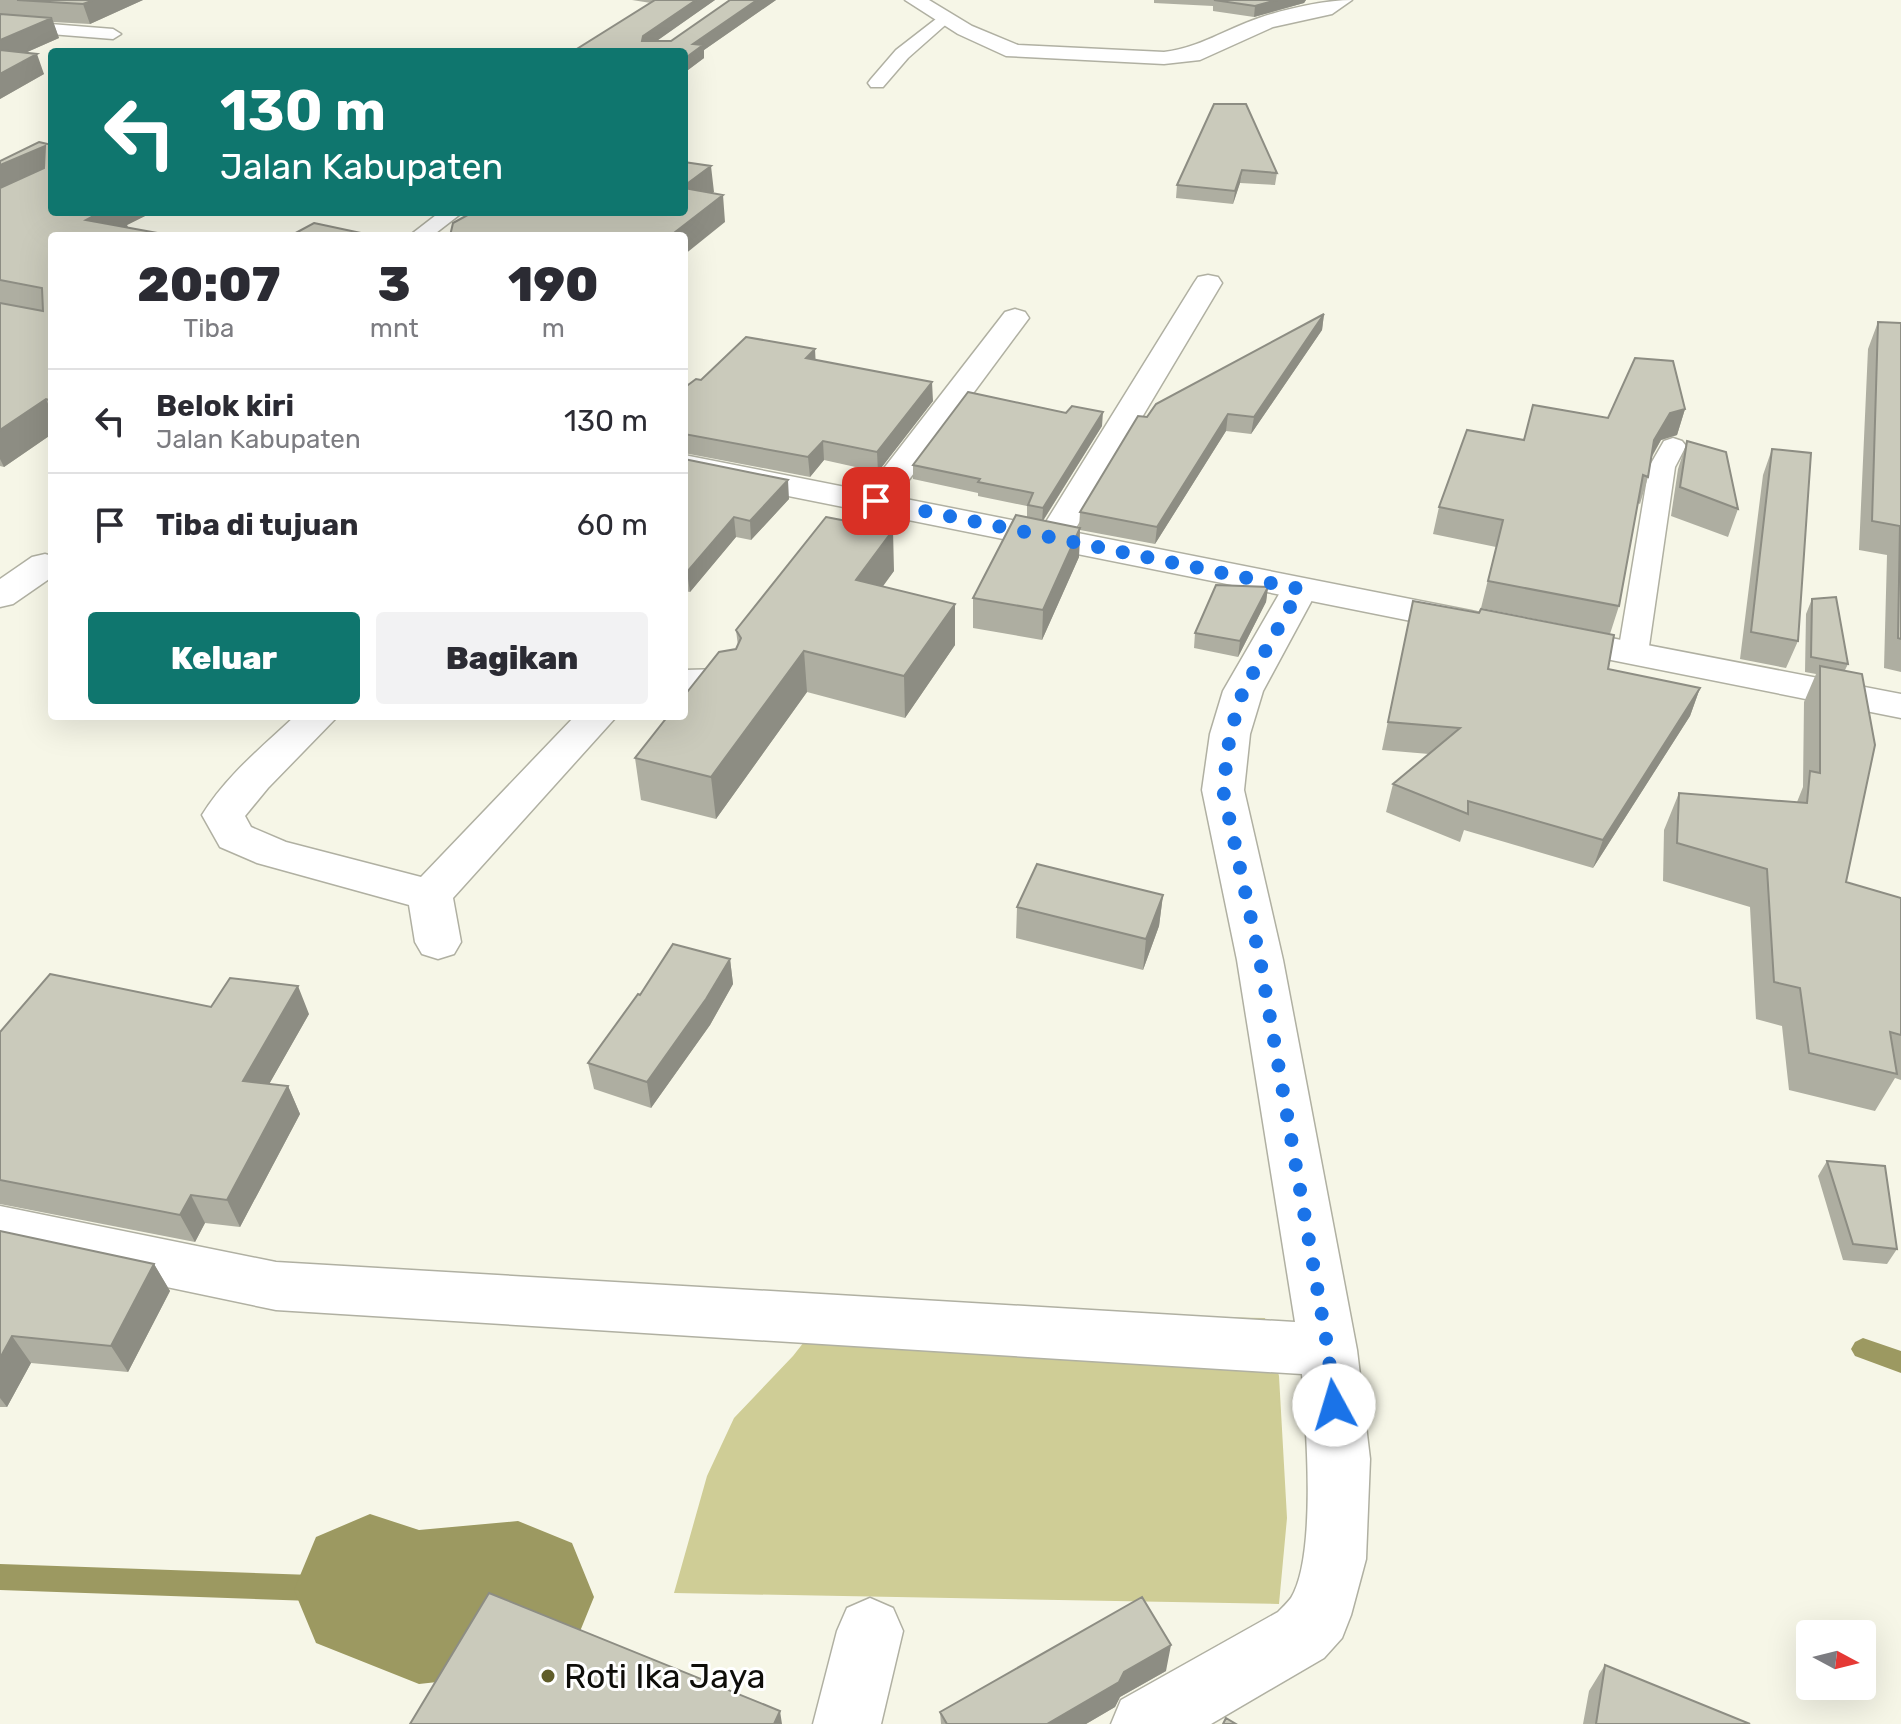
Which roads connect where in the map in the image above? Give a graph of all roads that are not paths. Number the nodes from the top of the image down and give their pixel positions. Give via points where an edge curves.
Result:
1 (915, 0) edge
2 (1342, 0) edge
3 (945, 17) junction
4 (0, 25) edge
5 (113, 34) dead end
6 (877, 83) dead end
7 (447, 216) edge
8 (425, 232) edge
9 (1208, 283) dead end
10 (1015, 318) dead end
11 (1673, 446) dead end
12 (688, 466) edge
13 (876, 501) junction
14 (1053, 538) junction
15 (48, 565) edge
16 (1300, 589) junction
17 (0, 596) edge
18 (1633, 653) junction
19 (724, 681) edge
20 (688, 682) edge
21 (1901, 706) edge
22 (314, 720) edge
23 (593, 720) edge
24 (430, 895) junction
25 (438, 942) dead end
26 (0, 1229) edge
27 (1328, 1350) junction
28 (870, 1631) dead end
29 (847, 1724) edge
30 (1145, 1724) edge

1 - 3 street
2 - 3 street via 1325,10 1267,22 1192,55 1164,58 1014,51
3 - 6 lane
4 - 5 lane
7 - 8 lane
9 - 14 street
10 - 13 street
11 - 18 lane via 1662,467
12 - 13 street
13 - 14 street
14 - 16 street
15 - 17 street
16 - 18 street
16 - 27 street via 1243,691 1230,734 1223,790 1260,960
18 - 21 street
19 - 20 street
22 - 24 street via 223,815 235,837 272,853
23 - 24 street
24 - 25 street
26 - 27 street via 276,1286
27 - 30 street via 1340,1459 1326,1587 1301,1635
28 - 29 street

